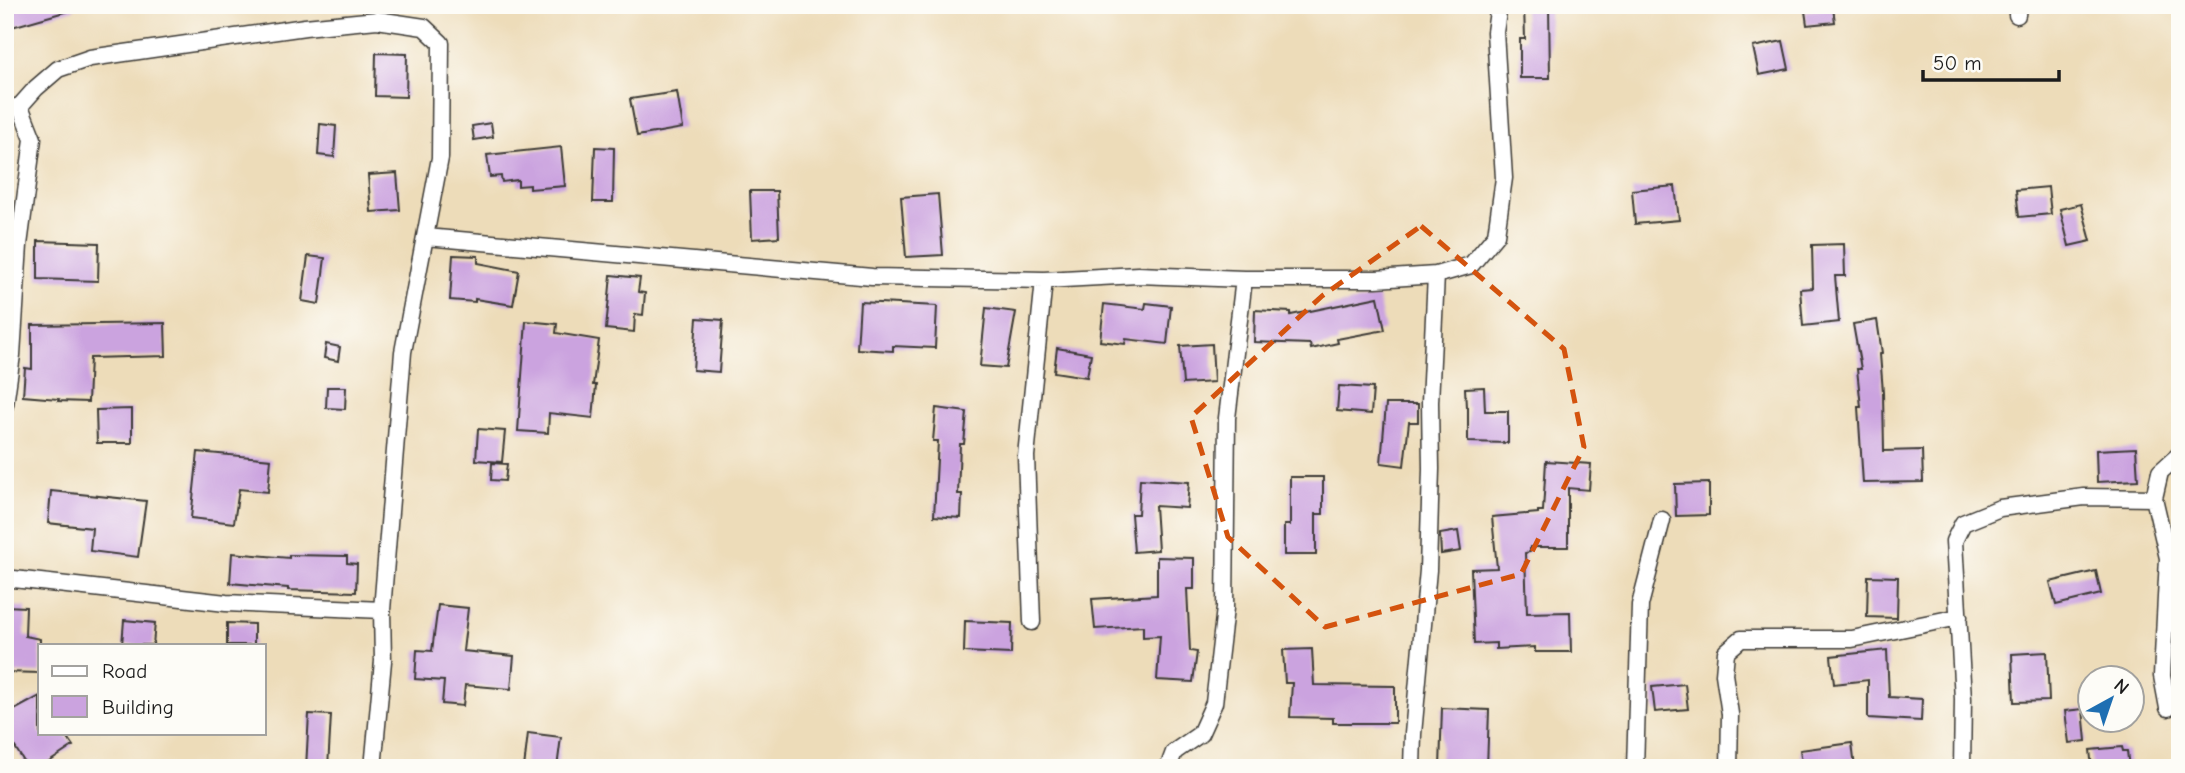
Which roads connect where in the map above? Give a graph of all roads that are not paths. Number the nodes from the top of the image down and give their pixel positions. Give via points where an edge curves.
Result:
1 (1499, 5) edge
2 (13, 108) edge
3 (426, 237) junction
4 (1436, 275) junction
5 (1244, 279) junction
6 (1044, 280) junction
7 (9, 354) edge
8 (5, 405) edge
9 (2180, 454) edge
10 (2154, 498) junction
11 (1662, 520) dead end
12 (5, 578) edge
13 (382, 610) junction
14 (1959, 617) junction
15 (1032, 622) dead end
16 (2168, 708) dead end
17 (373, 768) edge
18 (1168, 768) edge
19 (1412, 768) edge
20 (1635, 768) edge
21 (1729, 768) edge
22 (1962, 768) edge

1 - 4 street via 1495,32 1504,178 1496,236 1471,265
2 - 3 street via 58,69 90,58 377,20 424,27 441,43 440,158
2 - 7 street via 33,139
3 - 6 street via 872,277
3 - 13 street via 403,352
4 - 5 street
4 - 19 street via 1428,570
5 - 6 street via 1138,275
5 - 18 street via 1227,418 1225,608 1214,703 1200,734 1174,751
6 - 15 street via 1026,456
7 - 8 street
9 - 10 street via 2160,472
10 - 14 street via 2084,497 2000,509 1963,523 1954,541
10 - 16 street via 2168,558 2162,676
11 - 20 street via 1640,605
12 - 13 street via 226,603
13 - 17 street via 383,662
14 - 21 street via 1852,639 1741,639 1726,652
14 - 22 street

